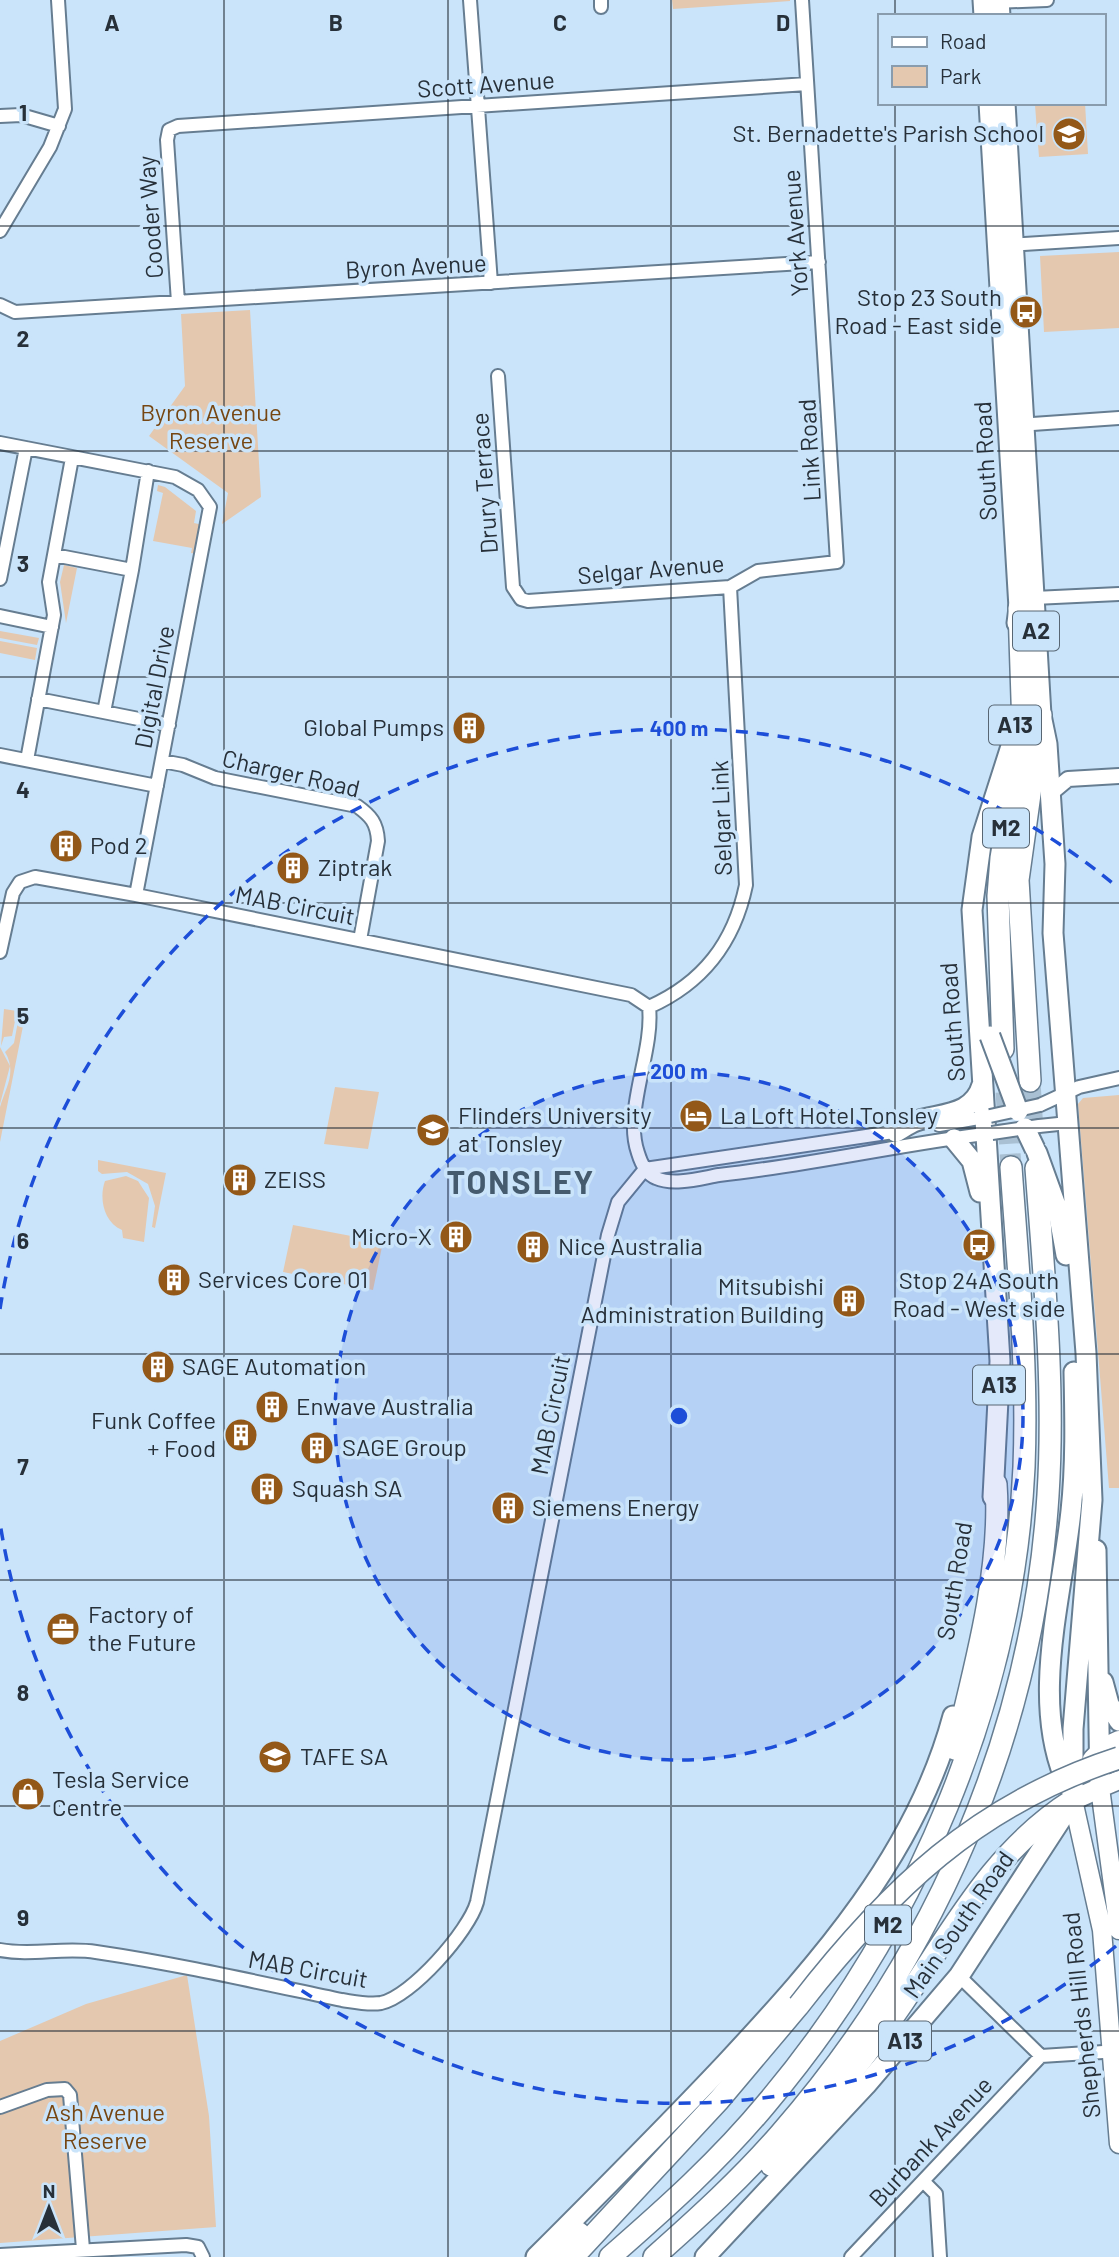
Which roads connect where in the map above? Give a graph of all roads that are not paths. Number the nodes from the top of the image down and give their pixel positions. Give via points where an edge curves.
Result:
1 (58, 0) edge
2 (470, 0) edge
3 (802, 0) edge
4 (1047, 0) edge
5 (991, 6) edge
6 (807, 84) junction
7 (989, 105) edge
8 (1006, 105) edge
9 (478, 106) junction
10 (0, 116) edge
11 (59, 127) junction
12 (169, 130) joint
13 (0, 231) edge
14 (1119, 238) edge
15 (1006, 245) junction
16 (819, 262) junction
17 (491, 283) junction
18 (178, 302) junction
19 (0, 305) edge
20 (825, 336) joint
21 (498, 376) dead end
22 (1119, 418) edge
23 (1017, 425) junction
24 (0, 443) edge
25 (26, 448) junction
26 (72, 458) junction
27 (148, 471) junction
28 (54, 555) junction
29 (837, 562) joint
30 (132, 570) junction
31 (0, 579) edge
32 (513, 587) joint
33 (730, 587) junction
34 (1119, 594) edge
35 (1027, 603) junction
36 (0, 616) edge
37 (52, 626) junction
38 (38, 699) junction
39 (104, 712) junction
40 (1041, 715) junction
41 (169, 725) junction
42 (1, 755) edge
43 (27, 760) junction
44 (162, 761) junction
45 (1049, 762) junction
46 (0, 770) edge
47 (1119, 776) edge
48 (1068, 779) junction
49 (157, 786) junction
50 (1050, 794) junction
51 (136, 895) junction
52 (360, 940) junction
53 (0, 952) edge
54 (973, 971) junction
55 (649, 1007) junction
56 (996, 1043) junction
57 (1119, 1078) edge
58 (1030, 1081) tunnel mouth
59 (982, 1085) junction
60 (1064, 1094) junction
61 (1027, 1122) junction
62 (1068, 1123) junction
63 (988, 1125) junction
64 (897, 1132) junction
65 (954, 1139) junction
66 (1011, 1167) tunnel mouth
67 (1036, 1168) tunnel mouth
68 (645, 1169) junction
69 (991, 1210) junction
70 (996, 1484) junction
71 (1092, 1500) junction
72 (1097, 1661) junction
73 (1119, 1721) edge
74 (1119, 1741) edge
75 (1097, 1752) junction
76 (1119, 1758) edge
77 (1119, 1780) edge
78 (1100, 1788) junction
79 (1073, 1798) junction
80 (1110, 1810) edge
81 (927, 1852) junction
82 (1119, 1930) edge
83 (0, 1950) edge
84 (959, 1976) junction
85 (1116, 2051) edge
86 (1041, 2056) junction
87 (0, 2107) edge
88 (1119, 2144) edge
89 (677, 2147) junction
90 (923, 2181) junction
91 (83, 2249) junction
92 (200, 2252) edge
93 (0, 2255) edge
94 (536, 2257) edge
95 (554, 2257) edge
96 (573, 2257) edge
97 (610, 2257) edge
98 (654, 2257) edge
99 (671, 2257) edge
100 (705, 2257) edge
101 (851, 2257) edge
102 (940, 2257) edge

1 - 11 street via 65,108
2 - 9 street
3 - 6 street, York Avenue
4 - 5 street
6 - 9 street, Scott Avenue
6 - 16 street, York Avenue
7 - 15 highway, South Road / A2
8 - 15 highway, South Road / A2
9 - 12 street, Scott Avenue via 178,125
9 - 17 street
10 - 11 street via 21,115
11 - 13 street
12 - 18 street, Cooder Way
14 - 15 street
15 - 23 highway, South Road / A2
16 - 17 street, Byron Avenue
16 - 20 street, York Avenue
17 - 18 street, Byron Avenue
18 - 19 street, Byron Avenue via 15,312
20 - 29 street, Link Road
21 - 32 street, Drury Terrace
22 - 23 street
23 - 35 highway, South Road / A2
24 - 25 street
25 - 26 street
25 - 31 street
26 - 27 street
26 - 28 street
27 - 30 street
27 - 41 street, Digital Drive via 187,481 210,507
28 - 30 street
28 - 37 street via 49,582
29 - 33 street, Selgar Avenue via 758,571
30 - 39 street
32 - 33 street, Selgar Avenue via 528,601
33 - 55 street, Selgar Link via 746,886 734,930 714,961 688,985
34 - 35 street
35 - 40 highway, South Road / A2
35 - 54 highway, South Road / A13 via 1014,637 1012,742 987,819 974,885
35 - 56 highway, M2 via 1023,729 998,896
36 - 37 street
37 - 38 street
38 - 39 street
38 - 43 street
39 - 41 street
40 - 45 highway, South Road / A13
40 - 58 highway, M2 via 1018,880
41 - 44 street, Digital Drive
42 - 43 street
42 - 46 street
43 - 49 street
44 - 49 street, Digital Drive
44 - 52 street, Charger Road via 215,778 358,806 370,816 377,841
45 - 48 street
45 - 50 highway, South Road / A13
47 - 48 street
48 - 50 street
49 - 51 street, Digital Drive
50 - 60 highway, South Road / A13 via 1055,864 1052,919
51 - 52 street, MAB Circuit
51 - 53 street, MAB Circuit via 35,877 20,882 13,893
52 - 55 street, MAB Circuit via 631,995
54 - 56 highway
54 - 59 highway, South Road / A13
55 - 68 street via 651,1022 635,1134
56 - 61 highway, bridge
57 - 60 street
59 - 63 highway, South Road / A13
59 - 64 highway via 967,1106 915,1121
60 - 61 street, bridge via 1040,1105
60 - 62 highway, South Road / A13
61 - 62 street
61 - 63 street, bridge
61 - 63 street, bridge
61 - 79 highway, bridge via 1065,1239 1074,1355 1072,1510 1052,1664 1051,1709 1059,1759
62 - 71 highway, South Road / A13
63 - 64 street
63 - 65 street
63 - 69 highway, South Road / A13
64 - 68 street
65 - 68 street via 676,1181 656,1178
65 - 69 highway via 972,1161 981,1197
66 - 81 highway, M2 via 1025,1400 1017,1541 1004,1620 982,1707
67 - 98 highway, M2 via 1051,1428 1043,1553 1019,1682 979,1808 918,1940 845,2053 764,2151
68 - 83 street, MAB Circuit via 618,1202 608,1235 477,1902 473,1918 457,1938 398,1997 380,2003 342,2000 96,1951
69 - 70 highway, South Road / A13 via 1000,1361
70 - 81 highway via 989,1585 974,1671
70 - 94 highway, South Road / A13 via 972,1635 950,1730 914,1820 882,1876 855,1915 760,2027
71 - 72 highway, South Road via 1098,1577
71 - 79 highway, South Road / A13 via 1074,1716
72 - 73 highway via 1107,1699
72 - 75 highway, South Road
74 - 75 main road
75 - 78 highway, South Road
75 - 79 main road via 1082,1770
76 - 89 highway, bridge via 1018,1803 947,1848 883,1903
77 - 78 main road
78 - 79 highway
78 - 80 main road, South Road
79 - 84 highway, Main South Road / A13
79 - 85 main road, Shepherds Hill Road via 1102,1930
79 - 99 highway via 1032,1829 991,1871 866,2055 799,2136
80 - 82 main road, Shepherds Hill Road via 1107,1837
81 - 97 highway, M2 via 864,1967 813,2046 720,2155
84 - 86 street
84 - 100 highway, Main South Road / A13 via 866,2085
85 - 86 street
85 - 88 main road, Shepherds Hill Road
86 - 90 street, Burbank Avenue
87 - 91 street via 47,2090 65,2089 70,2095
89 - 95 highway via 659,2156
89 - 96 highway
90 - 101 street, Burbank Avenue
90 - 102 street via 936,2194
91 - 92 street via 186,2245
91 - 93 street

